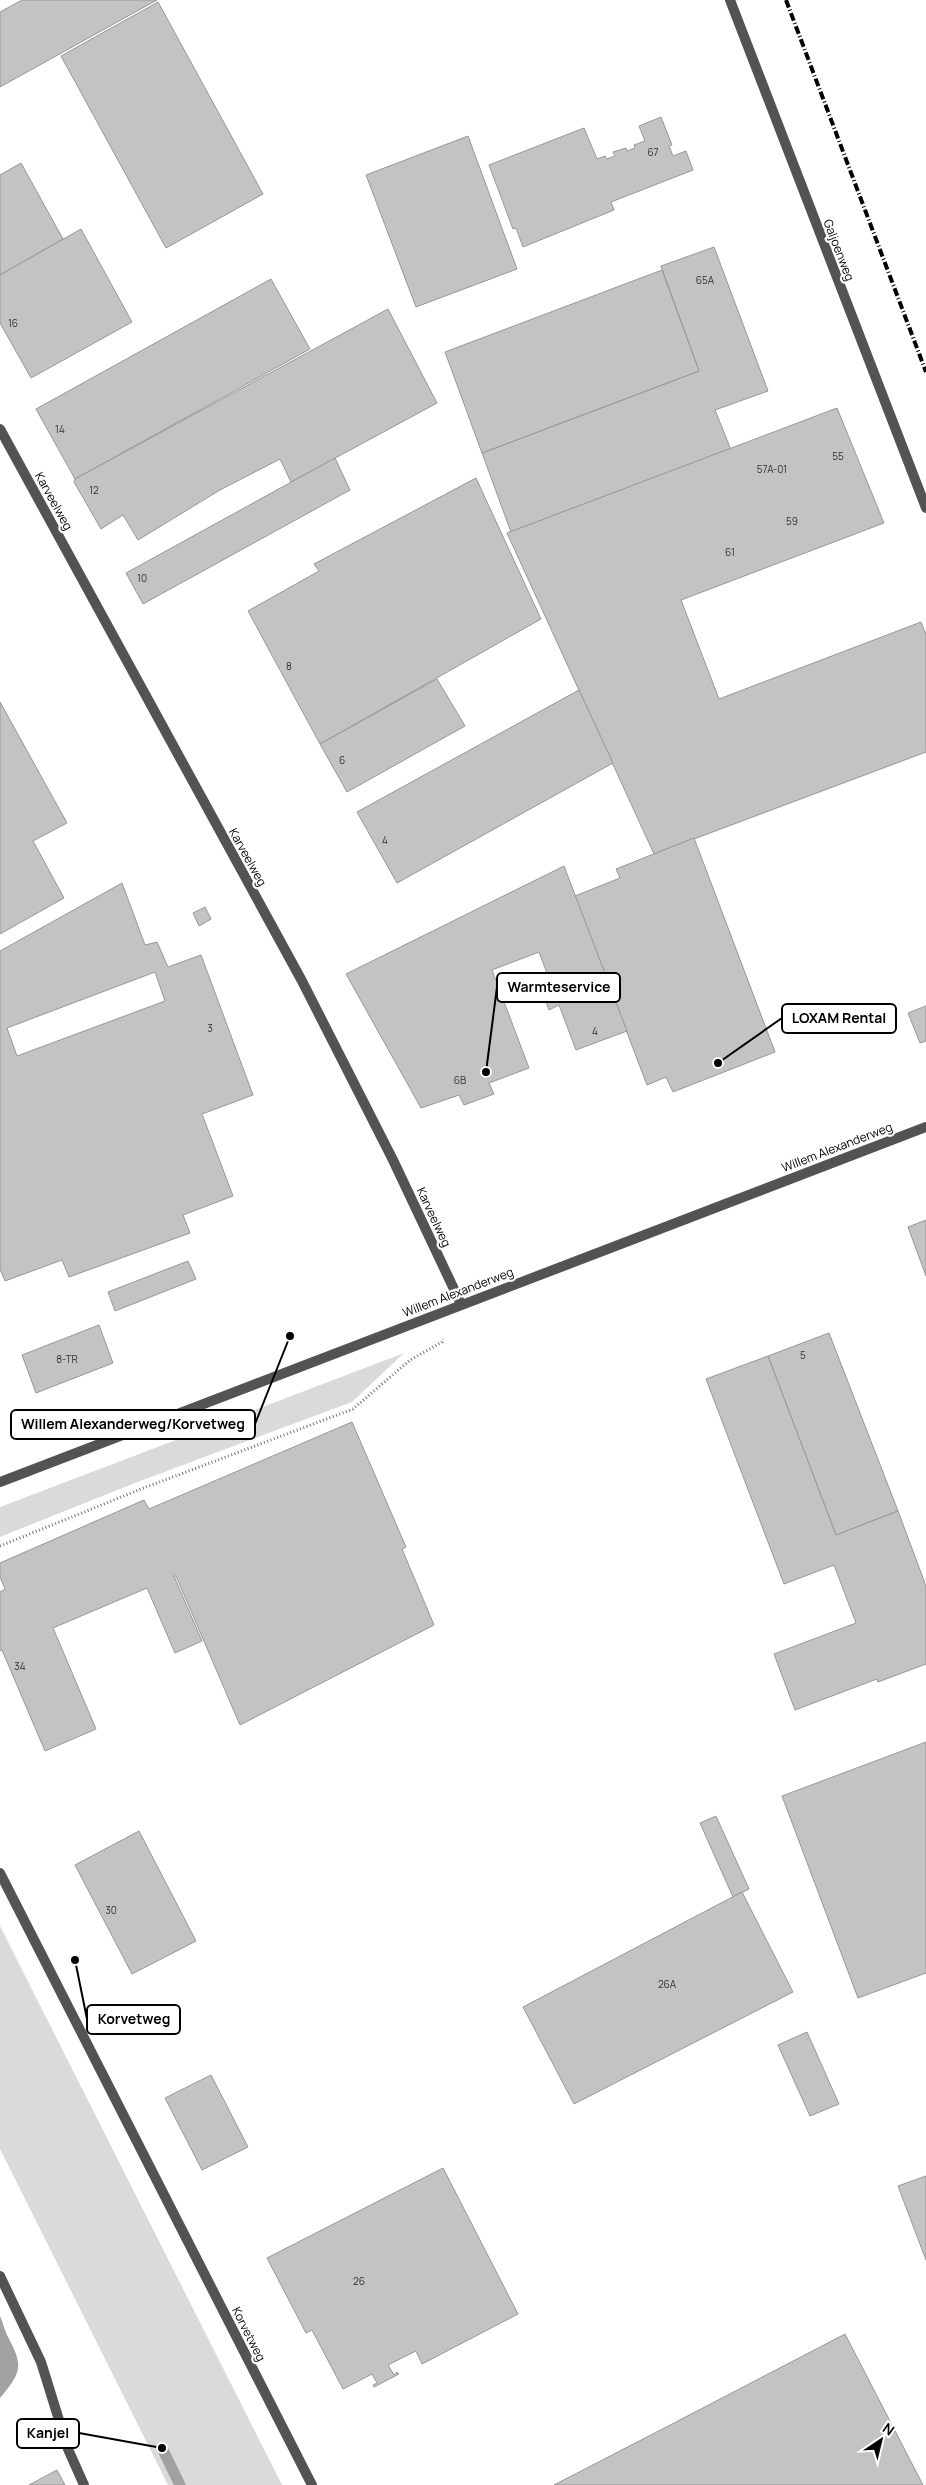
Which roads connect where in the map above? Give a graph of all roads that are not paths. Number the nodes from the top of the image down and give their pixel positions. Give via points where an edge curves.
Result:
1 (730, 0) edge
2 (0, 429) edge
3 (926, 508) edge
4 (926, 1127) edge
5 (461, 1304) junction
6 (0, 1482) edge
7 (0, 1873) edge
8 (0, 2276) edge
9 (84, 2485) edge
10 (312, 2485) edge

1 - 3 street, Galjoenweg
2 - 5 street, Karveelweg via 302,981 393,1160
4 - 5 street, Willem Alexanderweg
5 - 6 street, Willem Alexanderweg
7 - 10 street, Korvetweg
8 - 9 street via 41,2362 68,2449

